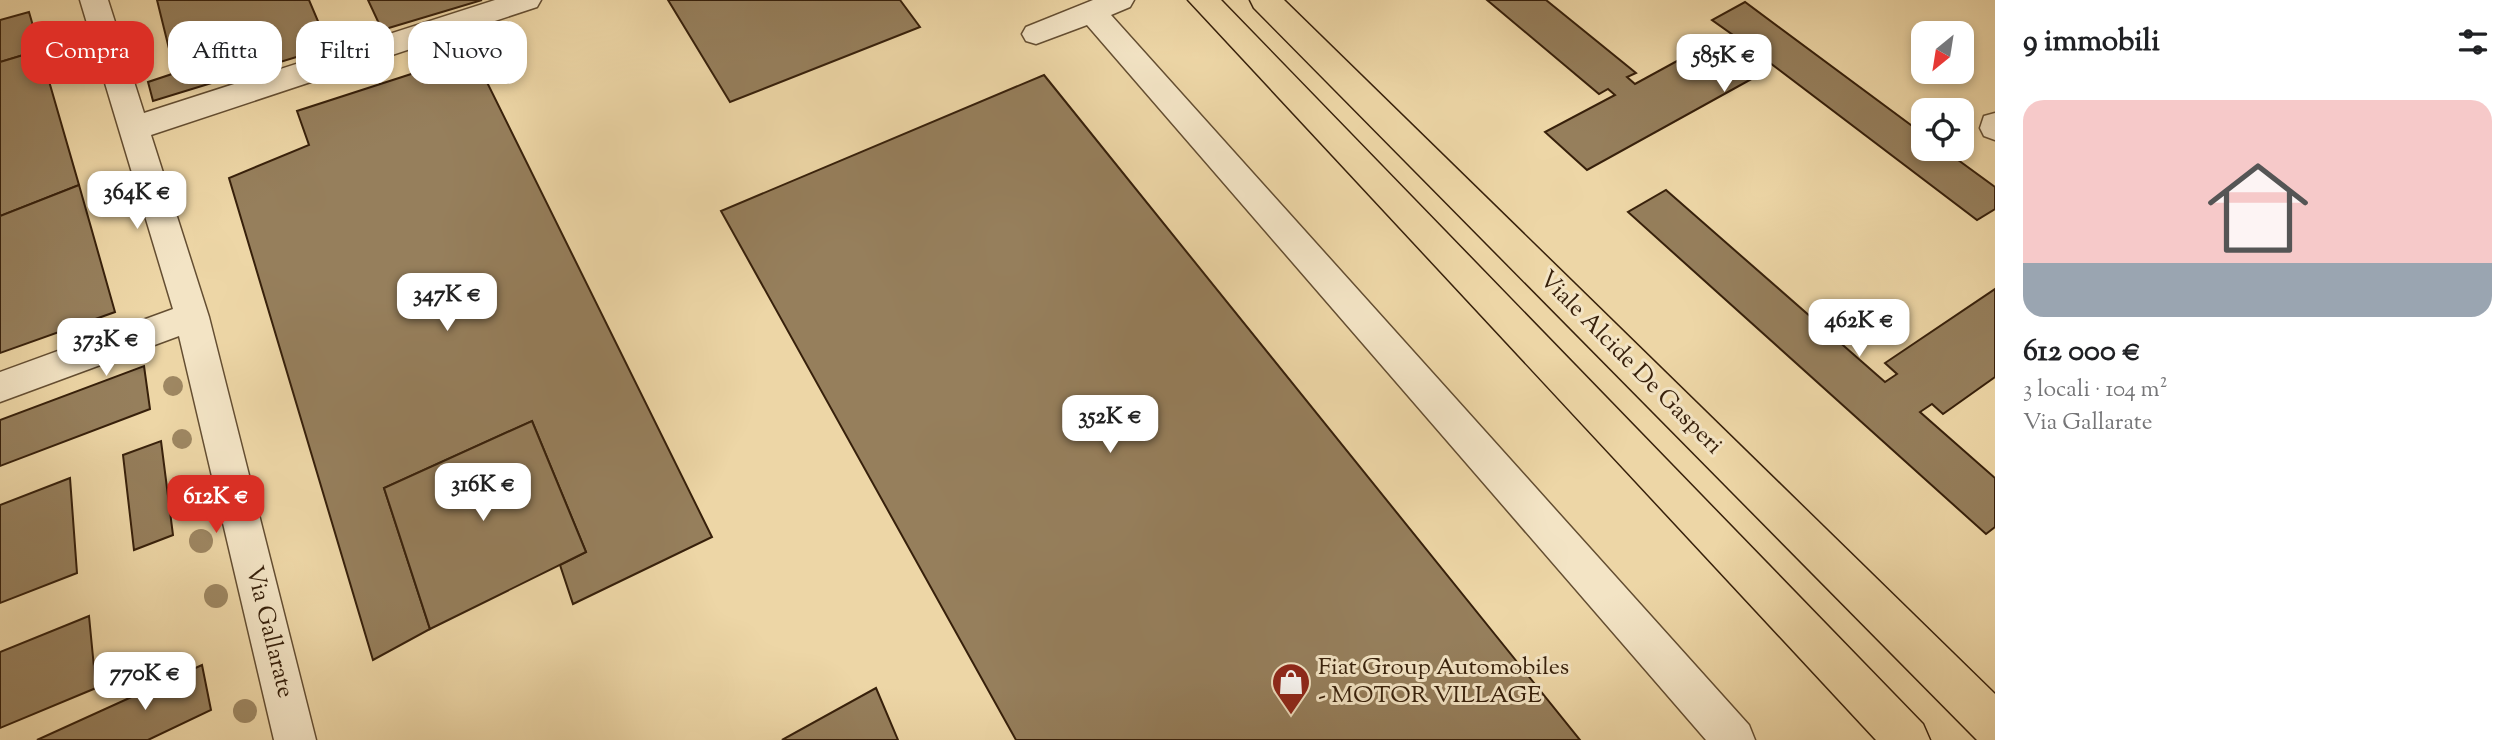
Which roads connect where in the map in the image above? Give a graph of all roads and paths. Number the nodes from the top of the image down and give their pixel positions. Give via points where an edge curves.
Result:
1 (94, 0) edge
2 (527, 0) edge
3 (1203, 0) edge
4 (1265, 0) edge
5 (1106, 6) edge
6 (1036, 34) dead end
7 (133, 130) junction
8 (192, 317) junction
9 (0, 387) edge
10 (1995, 726) edge
11 (295, 740) edge
12 (1734, 740) edge
13 (1907, 740) edge

1 - 7 street, Via Gallarate
2 - 7 street
3 - 13 main road
4 - 10 main road, Viale Alcide De Gasperi
5 - 6 street
5 - 12 street
7 - 8 street, Via Gallarate
8 - 9 street
8 - 11 street, Via Gallarate

